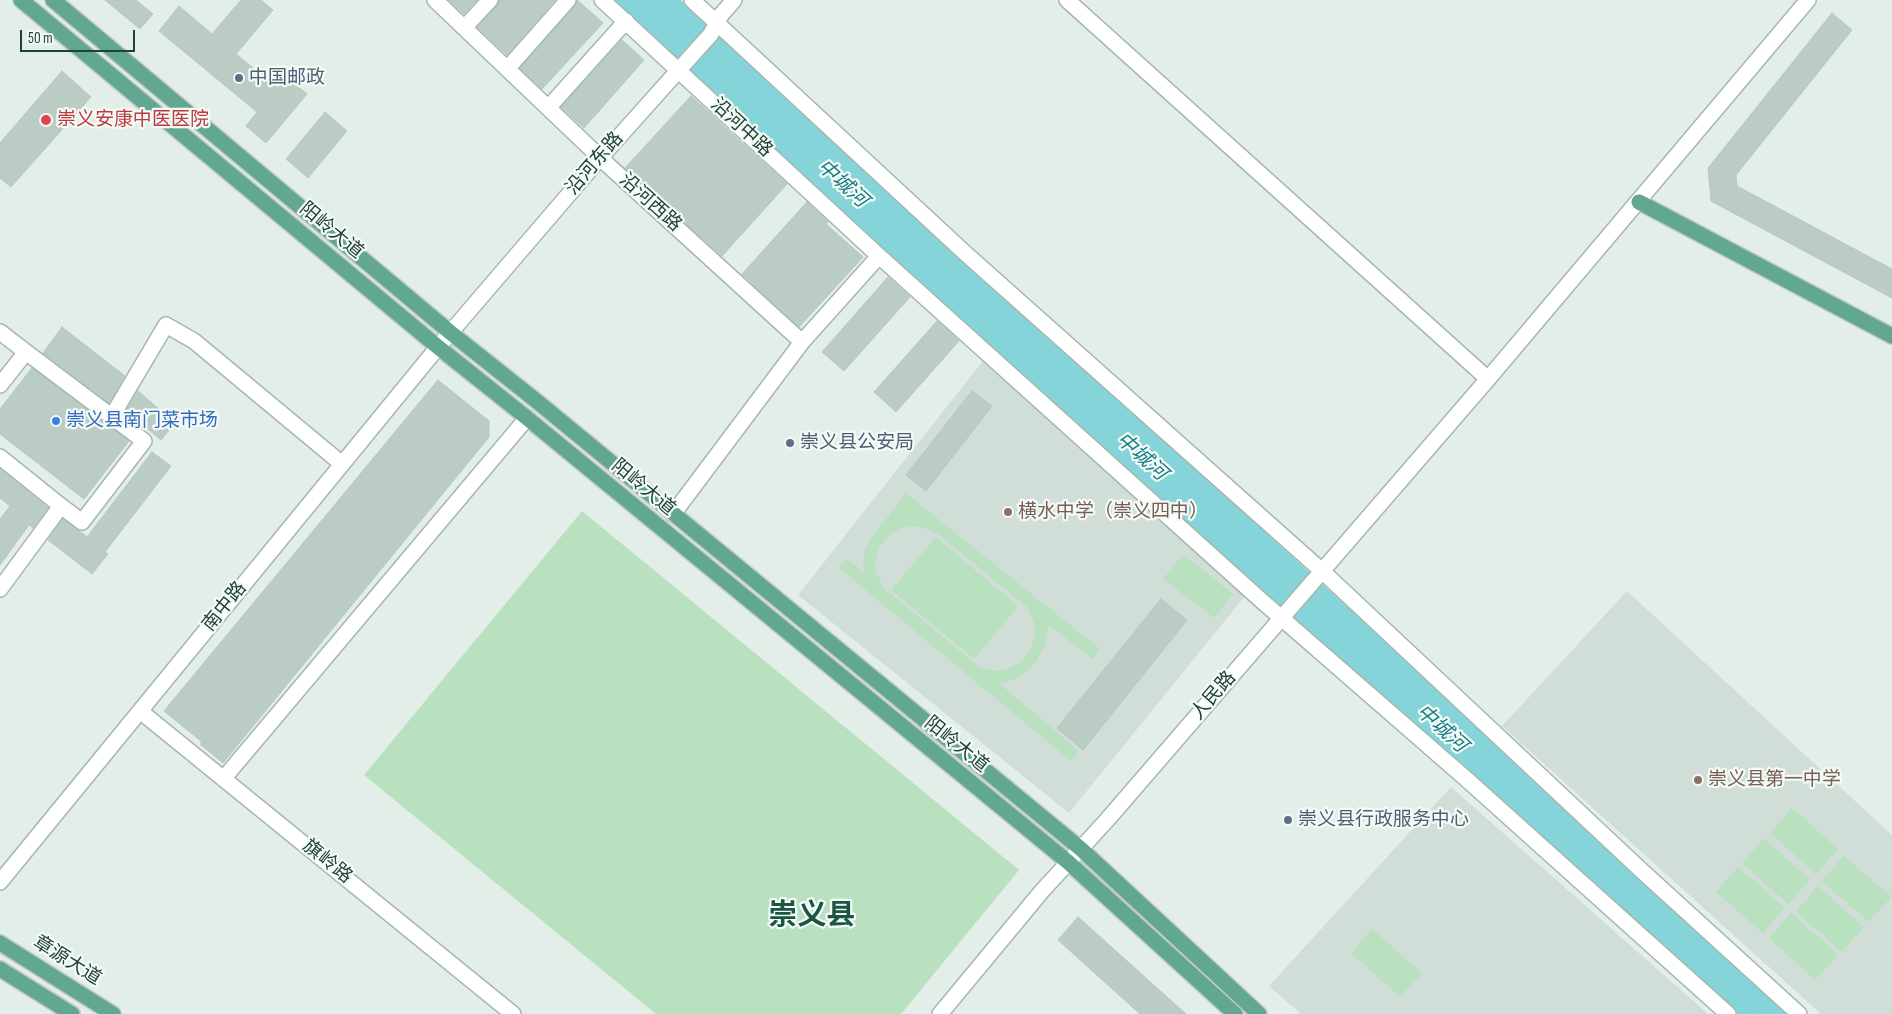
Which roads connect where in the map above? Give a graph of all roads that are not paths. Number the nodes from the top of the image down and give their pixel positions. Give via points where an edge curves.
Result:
1 (21, 0) edge
2 (52, 0) edge
3 (434, 0) edge
4 (490, 0) edge
5 (568, 0) edge
6 (602, 0) edge
7 (692, 0) edge
8 (734, 0) edge
9 (1067, 0) edge
10 (1808, 0) edge
11 (626, 21) junction
12 (464, 28) junction
13 (714, 28) junction
14 (682, 66) junction
15 (507, 69) junction
16 (548, 108) junction
17 (600, 158) junction
18 (1639, 202) junction
19 (880, 256) junction
20 (0, 332) edge
21 (451, 333) junction
22 (1892, 336) edge
23 (802, 342) junction
24 (438, 347) junction
25 (26, 352) junction
26 (1488, 379) junction
27 (0, 385) edge
28 (112, 416) junction
29 (527, 418) junction
30 (0, 457) edge
31 (342, 464) junction
32 (61, 506) junction
33 (673, 514) junction
34 (1322, 571) junction
35 (0, 589) edge
36 (1285, 614) junction
37 (140, 711) junction
38 (224, 778) junction
39 (1081, 849) junction
40 (1068, 862) junction
41 (0, 882) edge
42 (0, 943) edge
43 (0, 969) edge
44 (72, 1014) edge
45 (113, 1014) edge
46 (513, 1014) edge
47 (940, 1014) edge
48 (1235, 1014) edge
49 (1259, 1014) edge
50 (1728, 1014) edge
51 (1799, 1014) edge

1 - 24 main road, 阳岭大道
2 - 21 main road, 阳岭大道
3 - 12 street, 沿河西路
4 - 12 street
5 - 15 street
6 - 11 street, 沿河中路
7 - 13 street
8 - 13 street, 沿河东路
9 - 26 street
10 - 18 street, 人民路
11 - 14 street, 沿河中路
11 - 16 street
12 - 15 street, 沿河西路
13 - 14 street, 沿河东路
13 - 34 street
14 - 17 street, 沿河东路
14 - 19 street, 沿河中路
15 - 16 street, 沿河西路
16 - 17 street, 沿河西路
17 - 21 street, 沿河东路
17 - 23 street, 沿河西路
18 - 22 main road
18 - 26 street, 人民路
19 - 23 street
19 - 36 street, 沿河中路
20 - 25 street
21 - 24 street, 南中路
21 - 33 main road, 阳岭大道
23 - 33 street
24 - 29 main road, 阳岭大道
24 - 31 street, 南中路
25 - 27 street
25 - 28 street
26 - 34 street, 人民路
28 - 31 street via 166,326 194,341
28 - 32 street via 144,441 82,522
29 - 38 street
29 - 40 main road, 阳岭大道
30 - 32 street
31 - 37 street, 南中路
32 - 35 street
33 - 39 main road, 阳岭大道
34 - 36 street, 人民路
34 - 51 street
36 - 39 street, 人民路
36 - 50 street, 沿河中路
37 - 38 street, 旗岭路
37 - 41 street, 南中路
38 - 46 street, 旗岭路
39 - 40 street, 人民路
39 - 49 main road, 阳岭大道
40 - 47 street, 人民路
40 - 48 main road, 阳岭大道
42 - 45 main road, 章源大道
43 - 44 main road

